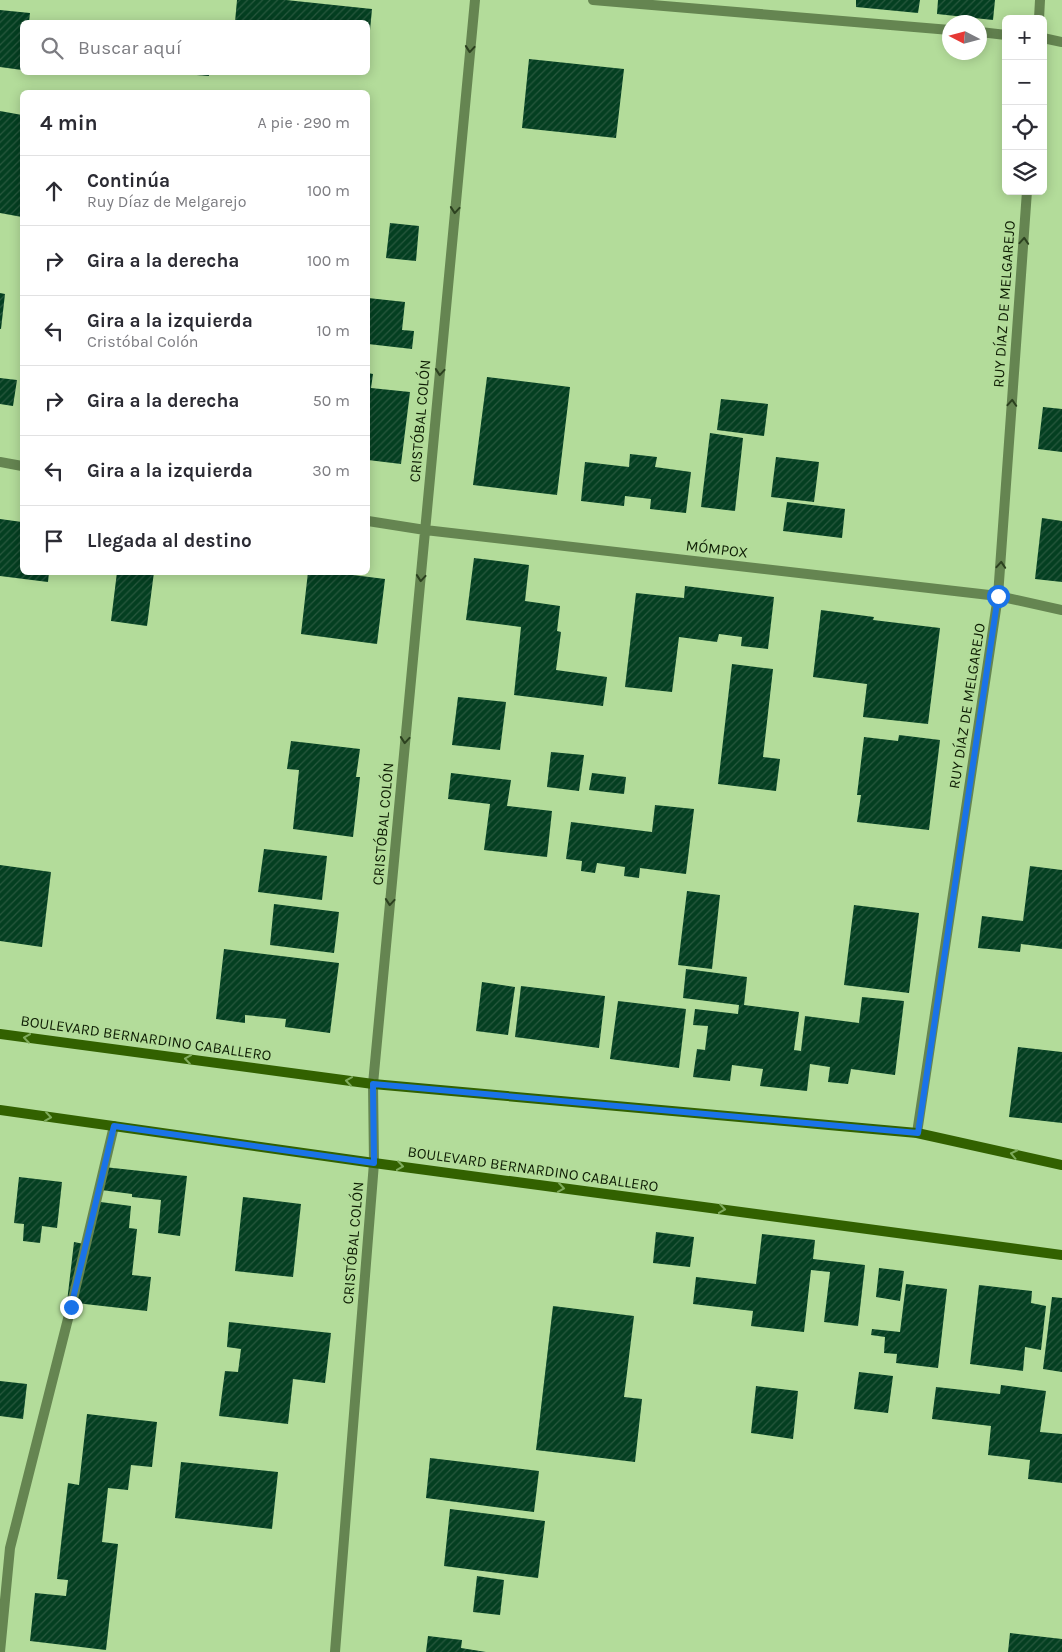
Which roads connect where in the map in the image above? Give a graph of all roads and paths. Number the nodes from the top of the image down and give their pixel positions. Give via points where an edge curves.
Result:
1 (475, 0) edge
2 (593, 0) edge
3 (1040, 0) edge
4 (1039, 15) edge
5 (942, 29) edge
6 (987, 33) edge
7 (1002, 35) edge
8 (1047, 39) edge
9 (1062, 42) edge
10 (1028, 195) edge
11 (0, 462) edge
12 (20, 466) edge
13 (370, 521) edge
14 (425, 530) junction
15 (998, 596) junction
16 (1062, 610) edge
17 (0, 1034) edge
18 (373, 1084) junction
19 (0, 1110) edge
20 (114, 1126) junction
21 (918, 1133) junction
22 (374, 1163) junction
23 (1062, 1165) edge
24 (1062, 1255) edge
25 (0, 1652) edge
26 (335, 1652) edge

1 -> 14 street, CRISTÓBAL COLÓN
2 - 5 street
3 - 4 street
6 - 7 street
8 - 9 street
15 -> 10 street, RUY DÍAZ DE MELGAREJO
11 - 12 street
13 - 14 street, MÓMPOX
14 - 15 street, MÓMPOX
14 -> 18 street, CRISTÓBAL COLÓN
15 - 16 street, MÓMPOX
15 - 21 street, RUY DÍAZ DE MELGAREJO
18 -> 17 main road, BOULEVARD BERNARDINO CABALLERO
18 - 21 main road, BOULEVARD BERNARDINO CABALLERO
18 - 22 street, CRISTÓBAL COLÓN
19 -> 20 main road, BOULEVARD BERNARDINO CABALLERO
20 - 22 main road, BOULEVARD BERNARDINO CABALLERO
20 - 25 street via 10,1548
23 -> 21 main road, BOULEVARD BERNARDINO CABALLERO
22 -> 24 main road, BOULEVARD BERNARDINO CABALLERO
22 - 26 street, CRISTÓBAL COLÓN

